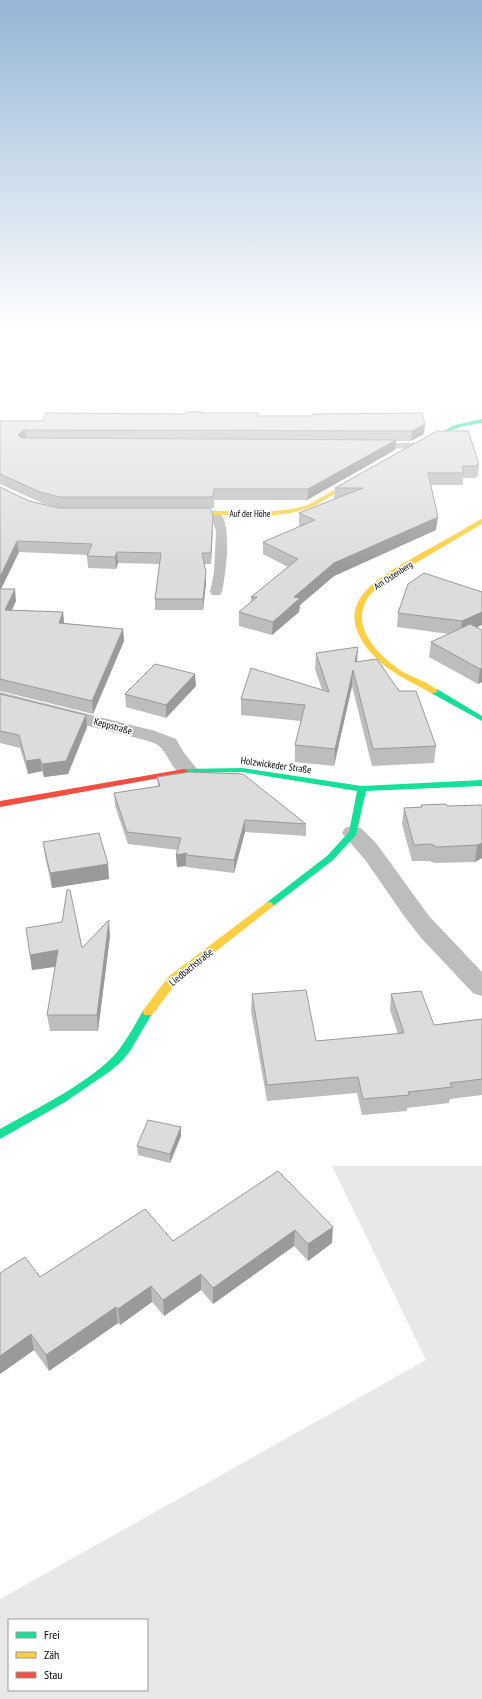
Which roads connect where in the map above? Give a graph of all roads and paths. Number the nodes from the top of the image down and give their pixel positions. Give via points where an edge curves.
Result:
1 (482, 421) edge
2 (361, 446) edge
3 (416, 446) junction
4 (403, 454) edge
5 (370, 472) edge
6 (172, 513) edge
7 (215, 513) junction
8 (482, 521) edge
9 (216, 592) dead end
10 (0, 698) edge
11 (482, 719) edge
12 (188, 770) junction
13 (481, 782) edge
14 (362, 789) junction
15 (0, 804) edge
16 (353, 833) junction
17 (482, 987) edge
18 (0, 1134) edge

1 - 3 street via 454,425
2 - 3 lane
3 - 4 street
5 - 7 street, Auf der Höhe via 302,509 274,513
6 - 7 street, Auf der Höhe
7 - 9 lane via 222,530 220,573
8 - 11 street, Am Ostenberg via 384,578 360,603 358,618 360,631 386,663
10 - 12 street, Keppstraße via 169,743
12 - 14 street, Holzwickeder Straße via 242,770
12 - 15 street, Holzwickeder Straße
13 - 14 street, Holzwickeder Straße
14 - 16 street
16 - 17 street via 368,846 429,932
16 - 18 street, Liedbachstraße via 330,858 173,979 119,1057 61,1100

